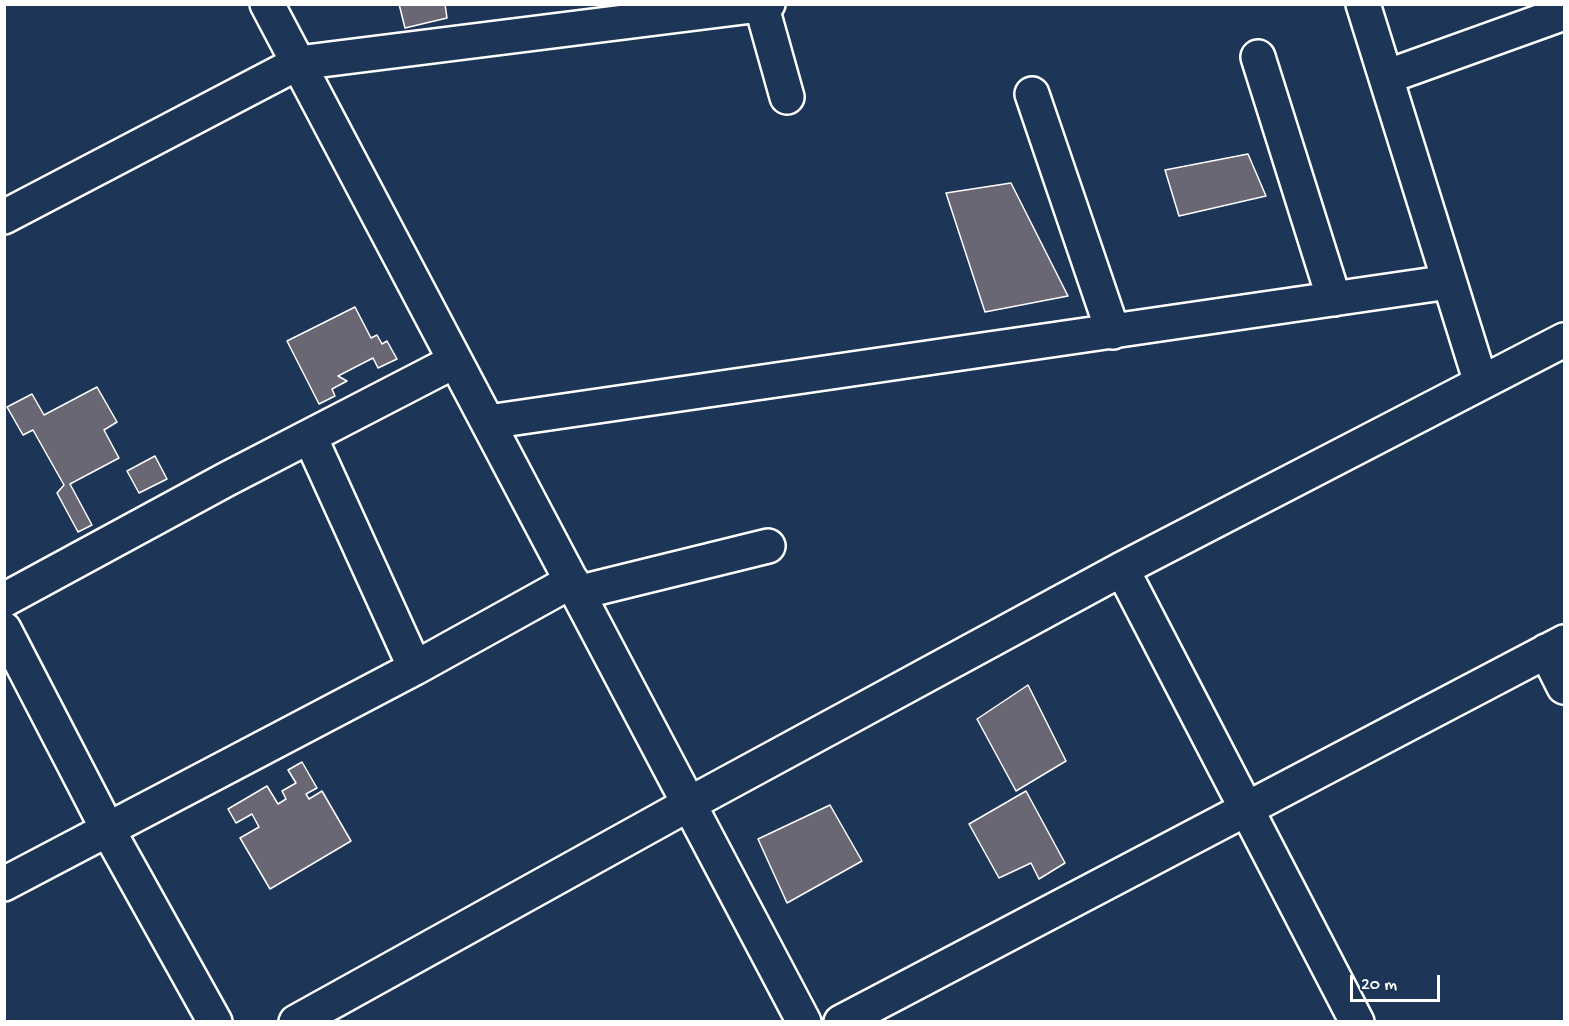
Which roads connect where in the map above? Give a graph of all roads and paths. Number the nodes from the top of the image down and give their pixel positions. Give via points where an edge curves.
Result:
1 (267, 4) edge
2 (1363, 4) edge
3 (763, 5) edge
4 (1564, 14) edge
5 (1258, 57) dead end
6 (298, 63) junction
7 (1386, 77) junction
8 (1032, 94) dead end
9 (787, 97) dead end
10 (4, 217) edge
11 (1449, 282) junction
12 (1334, 299) junction
13 (1113, 332) junction
14 (1564, 340) edge
15 (456, 362) junction
16 (1481, 383) junction
17 (488, 422) junction
18 (310, 437) junction
19 (768, 546) dead end
20 (1122, 569) junction
21 (575, 587) junction
22 (4, 600) edge
23 (4, 629) edge
24 (1555, 647) edge
25 (415, 668) junction
26 (1564, 687) edge
27 (689, 804) junction
28 (1246, 808) junction
29 (108, 830) junction
30 (4, 884) edge
31 (215, 1022) edge
32 (296, 1022) edge
33 (804, 1022) edge
34 (842, 1022) edge
35 (1357, 1022) edge

1 - 6 street
2 - 7 street
3 - 6 street
3 - 9 street
4 - 7 street
5 - 12 street
6 - 10 street
6 - 15 street
7 - 11 street
8 - 13 street
11 - 12 street
11 - 16 street
12 - 13 street
13 - 17 street
14 - 16 street
15 - 17 street
15 - 18 street
16 - 20 street
17 - 21 street
18 - 22 street
18 - 25 street
19 - 21 street
20 - 27 street
20 - 28 street
21 - 25 street
21 - 27 street
23 - 29 street
24 - 26 street
24 - 28 street
25 - 29 street
27 - 32 street
27 - 33 street
28 - 34 street
28 - 35 street
29 - 30 street
29 - 31 street

